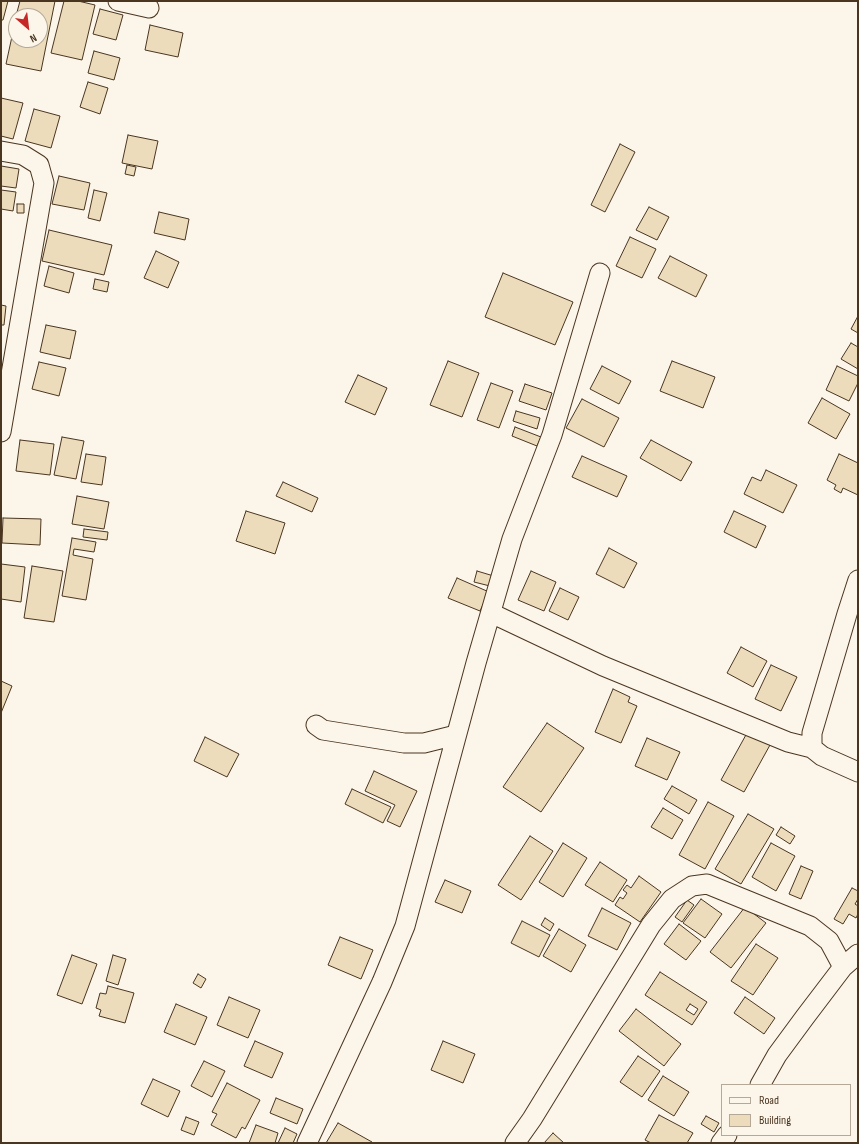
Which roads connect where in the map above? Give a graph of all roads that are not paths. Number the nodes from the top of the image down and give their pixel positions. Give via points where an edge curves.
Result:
1 (118, 1) edge
2 (149, 8) dead end
3 (1, 152) edge
4 (600, 273) dead end
5 (2, 421) edge
6 (858, 580) edge
7 (491, 613) junction
8 (316, 725) dead end
9 (456, 735) junction
10 (812, 748) junction
11 (858, 772) edge
12 (858, 954) edge
13 (843, 967) junction
14 (761, 1084) edge
15 (307, 1143) edge
16 (514, 1143) edge

1 - 2 street
3 - 5 street via 23,155 39,165 44,183
4 - 7 street via 552,435 512,539
6 - 10 street via 812,733
7 - 9 street
7 - 10 street via 610,669 788,742
8 - 9 street via 323,730 404,743 424,743
9 - 15 street via 405,926 382,982
10 - 11 street via 822,756
12 - 13 street
13 - 14 street via 777,1055
13 - 16 street via 829,941 810,926 707,884 692,886 672,899 651,925 532,1119

